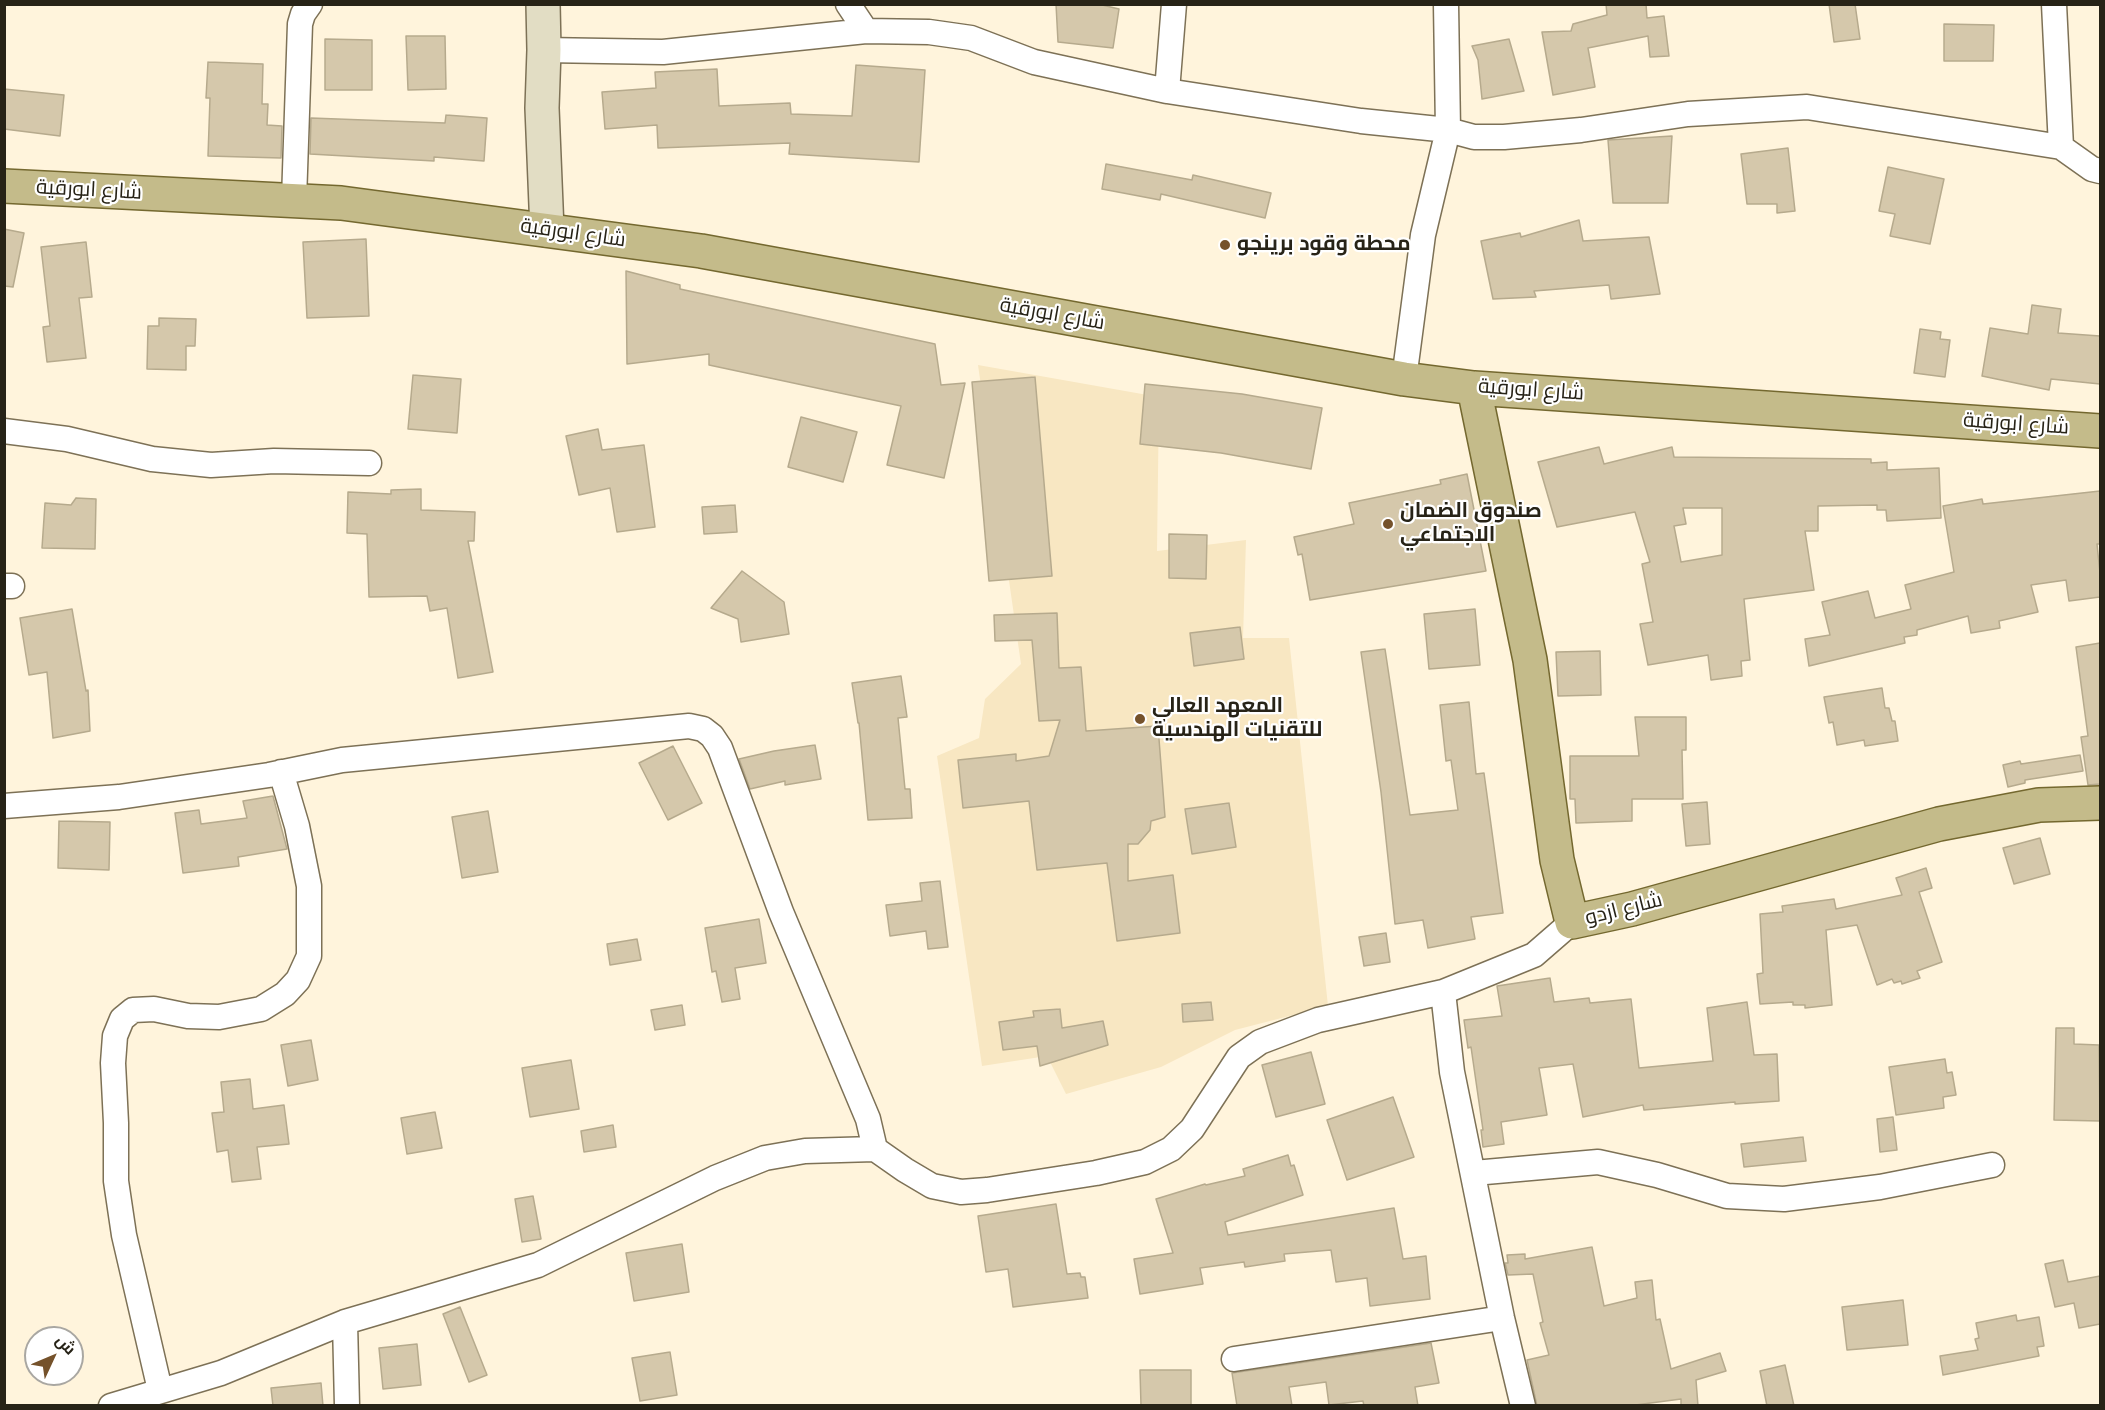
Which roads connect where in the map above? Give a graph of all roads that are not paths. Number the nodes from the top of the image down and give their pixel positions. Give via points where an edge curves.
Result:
1 (310, 4) edge
2 (543, 4) edge
3 (848, 4) edge
4 (1174, 4) edge
5 (1446, 4) edge
6 (2054, 4) edge
7 (866, 31) junction
8 (544, 50) junction
9 (1167, 91) junction
10 (1448, 130) junction
11 (2061, 147) junction
12 (2100, 171) edge
13 (4, 186) edge
14 (294, 200) junction
15 (547, 230) junction
16 (1404, 379) junction
17 (1474, 388) junction
18 (4, 431) edge
19 (2100, 431) edge
20 (369, 463) dead end
21 (281, 772) junction
22 (2100, 803) edge
23 (4, 806) edge
24 (1572, 922) junction
25 (1443, 992) junction
26 (876, 1149) junction
27 (1992, 1166) dead end
28 (1474, 1173) junction
29 (1502, 1318) junction
30 (345, 1322) junction
31 (1234, 1359) dead end
32 (159, 1396) edge
33 (111, 1406) edge
34 (347, 1406) edge
35 (1523, 1406) edge

1 - 14 street via 300,24
2 - 8 main road
3 - 7 street
4 - 9 street
5 - 10 street
6 - 11 street
7 - 8 street via 663,52
7 - 9 street via 929,32 971,38 1034,62
8 - 15 main road
9 - 10 street
10 - 11 street via 1504,137 1688,114 1807,107
10 - 16 street via 1424,235
11 - 12 street
13 - 14 main road, شارع ابورقية
14 - 15 main road, شارع ابورقية
15 - 16 main road, شارع ابورقية via 701,251
16 - 17 main road, شارع ابورقية
17 - 19 main road, شارع ابورقية
17 - 24 main road, شارع ازدو via 1530,660 1557,860
18 - 20 street via 67,439 152,459 211,465 274,461
21 - 23 street via 119,797
21 - 26 street via 354,759 689,726 703,729 720,748 781,912 868,1119
21 - 32 street via 309,886 309,956 298,980 261,1009 219,1017 133,1010 122,1019 115,1036 116,1180
22 - 24 main road, شارع ازدو via 2039,806 1939,824
24 - 25 street via 1534,955
25 - 26 street via 1318,1020 1260,1042 1239,1057 1192,1129 1171,1149 1144,1162 1096,1173 961,1192 932,1186
25 - 28 street via 1452,1072
26 - 30 street via 805,1151 765,1158 715,1178 538,1265
27 - 28 street via 1784,1199 1727,1196 1598,1162
28 - 29 street
29 - 31 street
29 - 35 street
30 - 32 street
30 - 34 street
32 - 33 street

